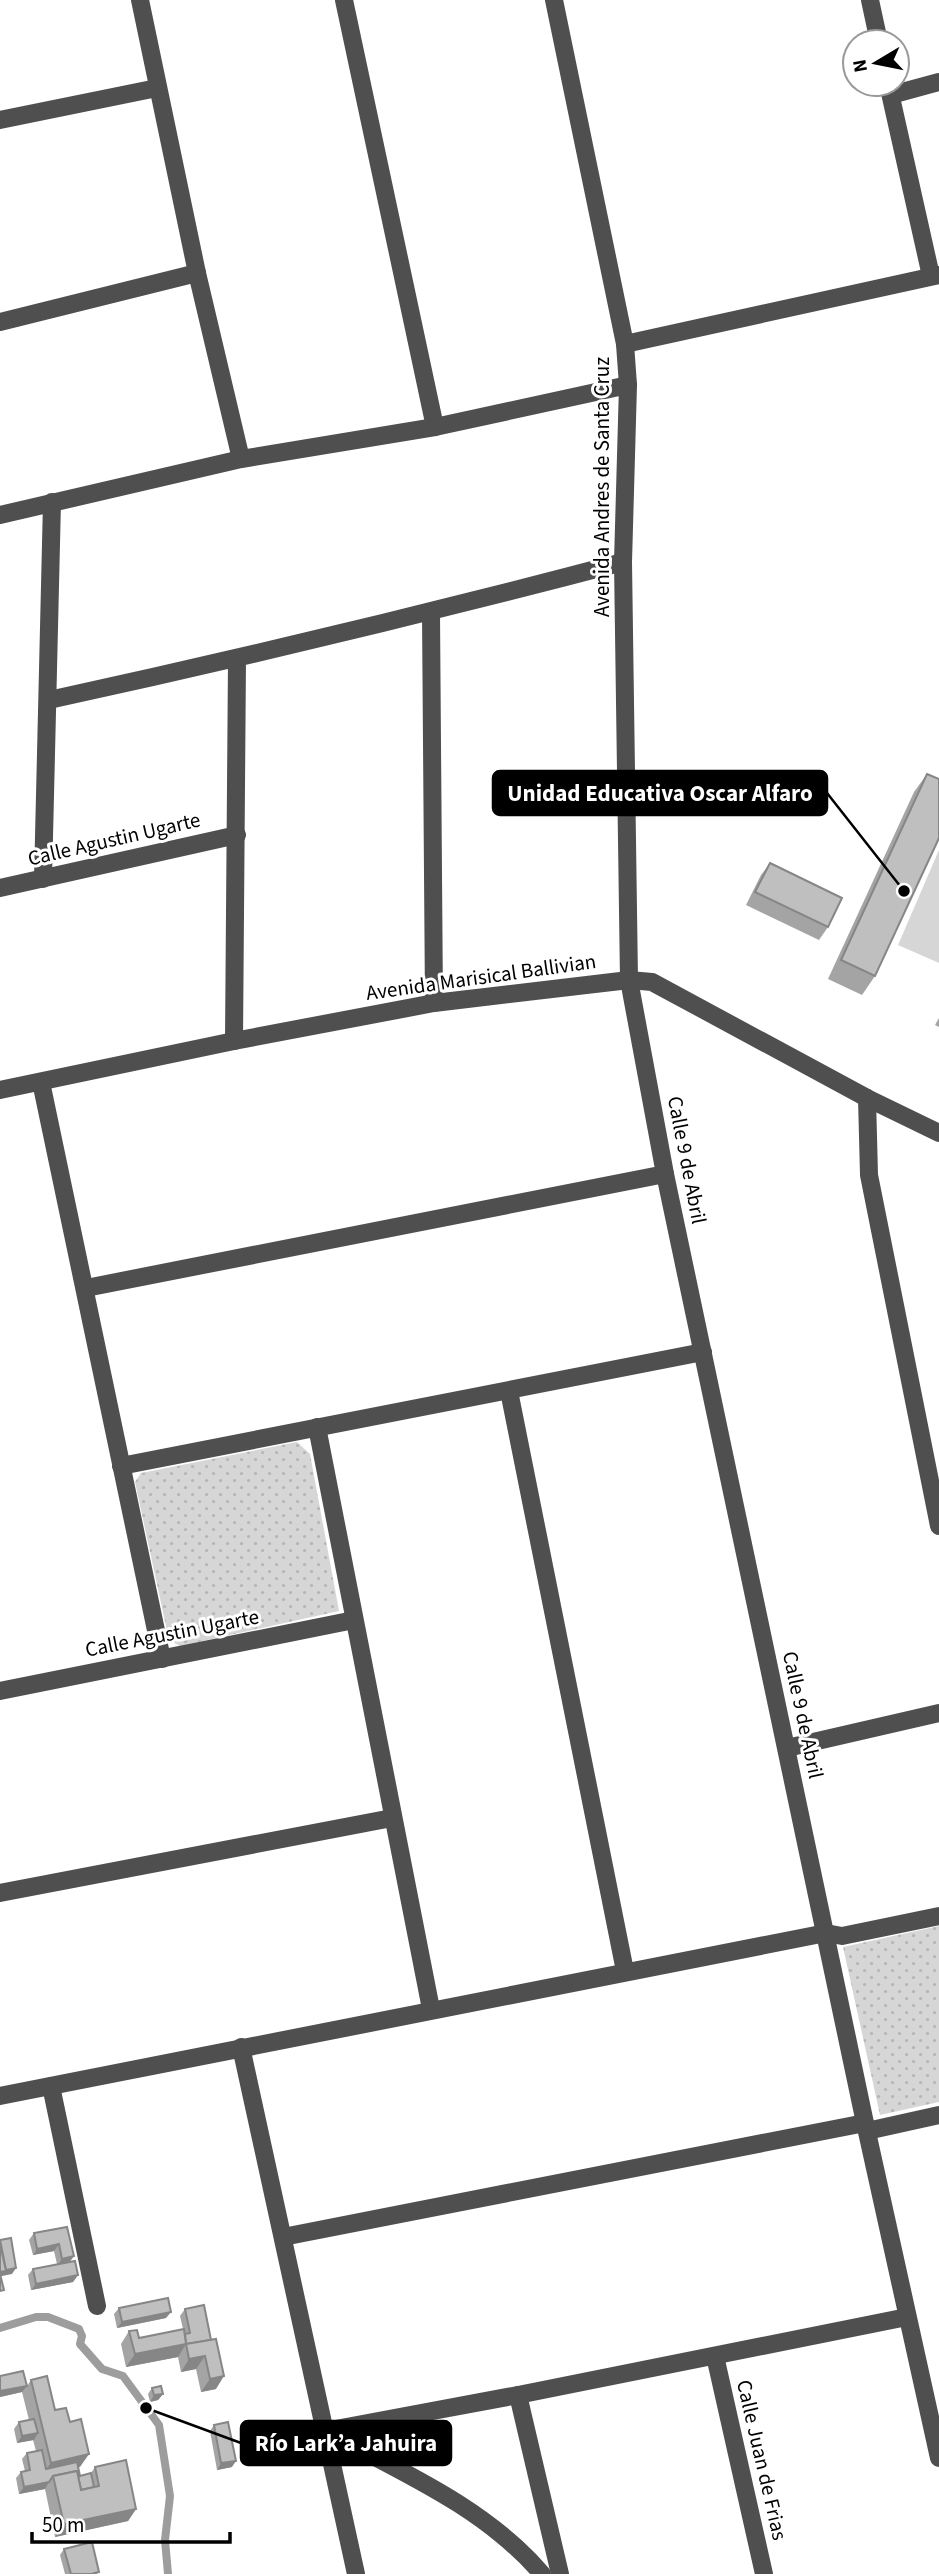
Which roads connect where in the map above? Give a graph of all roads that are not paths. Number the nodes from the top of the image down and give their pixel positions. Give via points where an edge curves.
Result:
1 (140, 0) edge
2 (344, 0) edge
3 (554, 0) edge
4 (870, 0) edge
5 (876, 28) edge
6 (939, 82) edge
7 (911, 86) edge
8 (157, 88) junction
9 (891, 98) edge
10 (0, 120) edge
11 (197, 273) junction
12 (935, 275) edge
13 (0, 322) edge
14 (625, 344) junction
15 (628, 385) junction
16 (435, 427) junction
17 (241, 459) junction
18 (52, 502) junction
19 (0, 515) edge
20 (623, 562) junction
21 (431, 613) junction
22 (237, 659) junction
23 (49, 700) junction
24 (237, 835) junction
25 (43, 878) junction
26 (0, 888) edge
27 (629, 980) junction
28 (433, 1003) junction
29 (234, 1041) junction
30 (41, 1082) junction
31 (0, 1090) edge
32 (867, 1098) junction
33 (939, 1133) edge
34 (665, 1174) junction
35 (86, 1287) junction
36 (703, 1353) junction
37 (509, 1391) junction
38 (317, 1427) junction
39 (121, 1466) junction
40 (939, 1526) edge
41 (354, 1620) junction
42 (162, 1659) junction
43 (0, 1691) edge
44 (939, 1713) edge
45 (787, 1748) junction
46 (392, 1818) junction
47 (0, 1893) edge
48 (939, 1916) edge
49 (826, 1933) junction
50 (625, 1971) junction
51 (431, 2009) junction
52 (241, 2048) junction
53 (51, 2087) junction
54 (0, 2096) edge
55 (939, 2115) edge
56 (866, 2127) junction
57 (283, 2237) junction
58 (97, 2306) dead end
59 (907, 2317) junction
60 (715, 2356) junction
61 (518, 2395) junction
62 (325, 2431) junction
63 (939, 2458) edge
64 (356, 2574) edge
65 (542, 2574) edge
66 (560, 2574) edge
67 (764, 2574) edge

1 - 8 street
2 - 16 street
3 - 14 street, Avenida Andres de Santa Cruz
4 - 5 street
6 - 7 street
8 - 10 street
8 - 11 street
9 - 12 street
11 - 13 street
11 - 17 street
12 - 14 street
14 - 15 street, Avenida Andres de Santa Cruz
15 - 16 street
15 - 20 street, Avenida Andres de Santa Cruz
16 - 17 street
17 - 18 street
18 - 19 street
18 - 23 street
20 - 21 street
20 - 27 street, Avenida Andres de Santa Cruz
21 - 22 street
21 - 28 street
22 - 23 street
22 - 24 street
23 - 25 street
24 - 25 street, Calle Agustin Ugarte
24 - 29 street
25 - 26 street, Calle Agustin Ugarte
27 - 28 street, Avenida Marisical Ballivian
27 - 32 street, Avenida Marisical Ballivian via 652,982
27 - 34 street, Calle 9 de Abril
28 - 29 street, Avenida Marisical Ballivian
29 - 30 street, Avenida Marisical Ballivian
30 - 31 street, Avenida Marisical Ballivian
30 - 35 street
32 - 33 street, Avenida Marisical Ballivian
32 - 40 street via 869,1175
34 - 35 street
34 - 36 street, Calle 9 de Abril
35 - 39 street
36 - 37 street
36 - 45 street, Calle 9 de Abril
37 - 38 street
37 - 50 street
38 - 39 street
38 - 41 street
39 - 42 street
41 - 42 street, Calle Agustin Ugarte
41 - 46 street
42 - 43 street, Calle Agustin Ugarte
44 - 45 street
45 - 49 street, Calle 9 de Abril
46 - 47 street
46 - 51 street
48 - 49 street via 842,1936
49 - 50 street
49 - 56 street, Calle 9 de Abril
50 - 51 street
51 - 52 street
52 - 53 street
52 - 57 street
53 - 54 street
53 - 58 street
55 - 56 street
56 - 57 street
56 - 59 street, Calle 9 de Abril
57 - 62 street
59 - 60 street
59 - 63 street, Calle 9 de Abril
60 - 61 street
60 - 67 street, Calle Juan de Frias
61 - 62 street
61 - 66 street
62 - 64 street
62 - 65 street via 472,2512 523,2552

